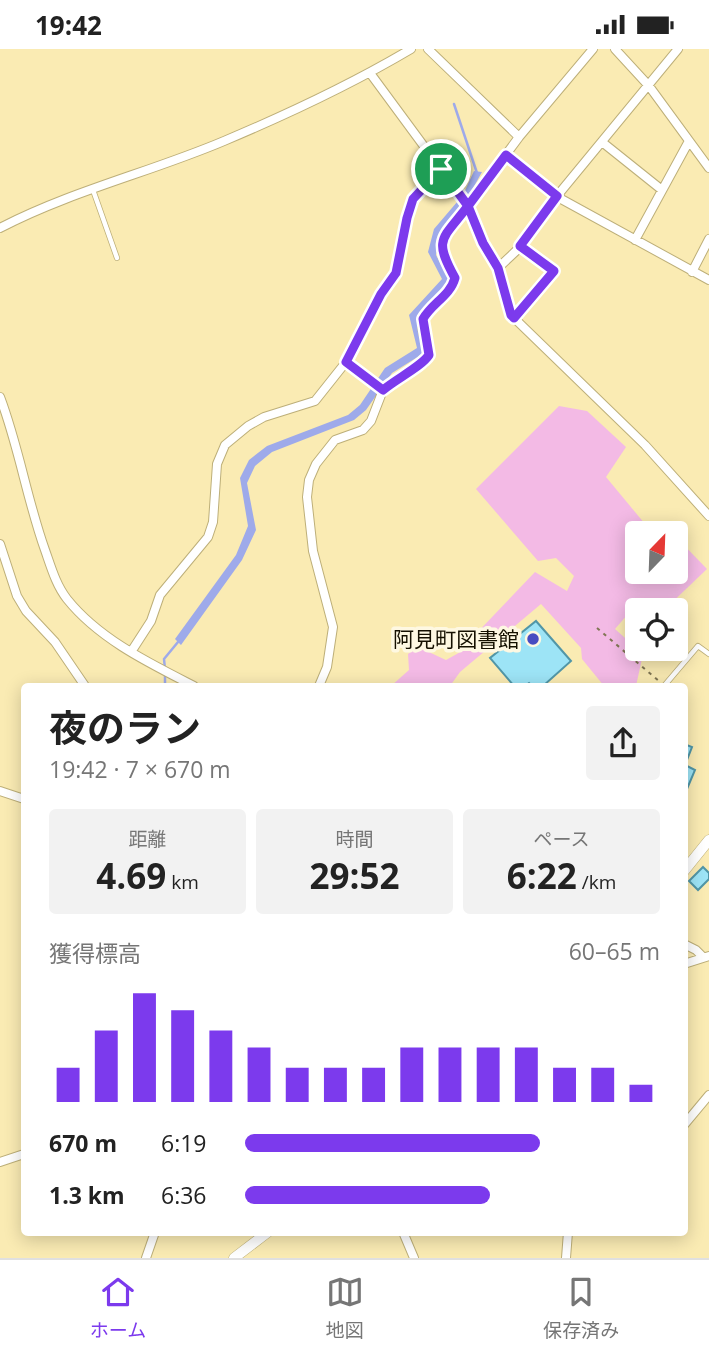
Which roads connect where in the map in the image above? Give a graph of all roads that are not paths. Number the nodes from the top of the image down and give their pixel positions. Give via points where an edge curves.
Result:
1 (411, 49) edge
2 (428, 49) edge
3 (593, 49) edge
4 (615, 49) edge
5 (678, 49) edge
6 (370, 73) junction
7 (649, 86) junction
8 (519, 137) junction
9 (689, 141) junction
10 (602, 142) junction
11 (506, 155) junction
12 (709, 167) edge
13 (93, 189) junction
14 (662, 190) junction
15 (557, 196) junction
16 (468, 206) junction
17 (1, 224) edge
18 (709, 239) edge
19 (635, 240) junction
20 (520, 246) junction
21 (117, 258) dead end
22 (498, 268) junction
23 (692, 272) junction
24 (709, 280) edge
25 (514, 318) junction
26 (383, 390) junction
27 (0, 397) edge
28 (709, 516) edge
29 (0, 544) edge
30 (131, 652) junction
31 (709, 654) edge
32 (83, 683) edge
33 (188, 683) edge
34 (320, 683) edge
35 (667, 683) edge
36 (0, 791) edge
37 (21, 798) edge
38 (709, 840) edge
39 (688, 866) edge
40 (688, 946) edge
41 (706, 957) edge
42 (688, 963) edge
43 (709, 1095) edge
44 (688, 1120) edge
45 (21, 1155) edge
46 (0, 1162) edge
47 (154, 1236) edge
48 (263, 1236) edge
49 (405, 1236) edge
50 (568, 1236) edge
51 (146, 1258) edge
52 (234, 1258) edge
53 (414, 1258) edge
54 (566, 1258) edge

1 - 6 street
2 - 8 street
3 - 8 street
4 - 7 street
5 - 7 street
6 - 13 street via 223,141
6 - 16 street
7 - 9 street
7 - 10 street
8 - 11 street
9 - 12 street
9 - 14 street
10 - 14 street
10 - 15 street
11 - 15 street
11 - 16 street
13 - 17 street
13 - 21 lane
14 - 19 street
15 - 19 street
15 - 20 street
16 - 22 street
16 - 26 street via 441,242 455,278 452,288 423,319 429,355
18 - 23 street
19 - 23 street
20 - 22 street
20 - 25 street via 554,271
22 - 25 street
23 - 24 street
25 - 28 street via 645,445
26 - 30 street via 346,362 315,401 264,417 225,445 217,464 208,537 160,595 151,621
26 - 34 street via 371,421 363,430 335,440 309,480 313,551 333,627
27 - 30 street via 54,575 66,597 86,618
29 - 32 street via 17,596
30 - 33 street
31 - 35 lane via 698,646
36 - 37 street
38 - 39 street
40 - 41 street
41 - 42 street
43 - 44 street
45 - 46 street
47 - 51 street
48 - 52 street
49 - 53 street
50 - 54 street

